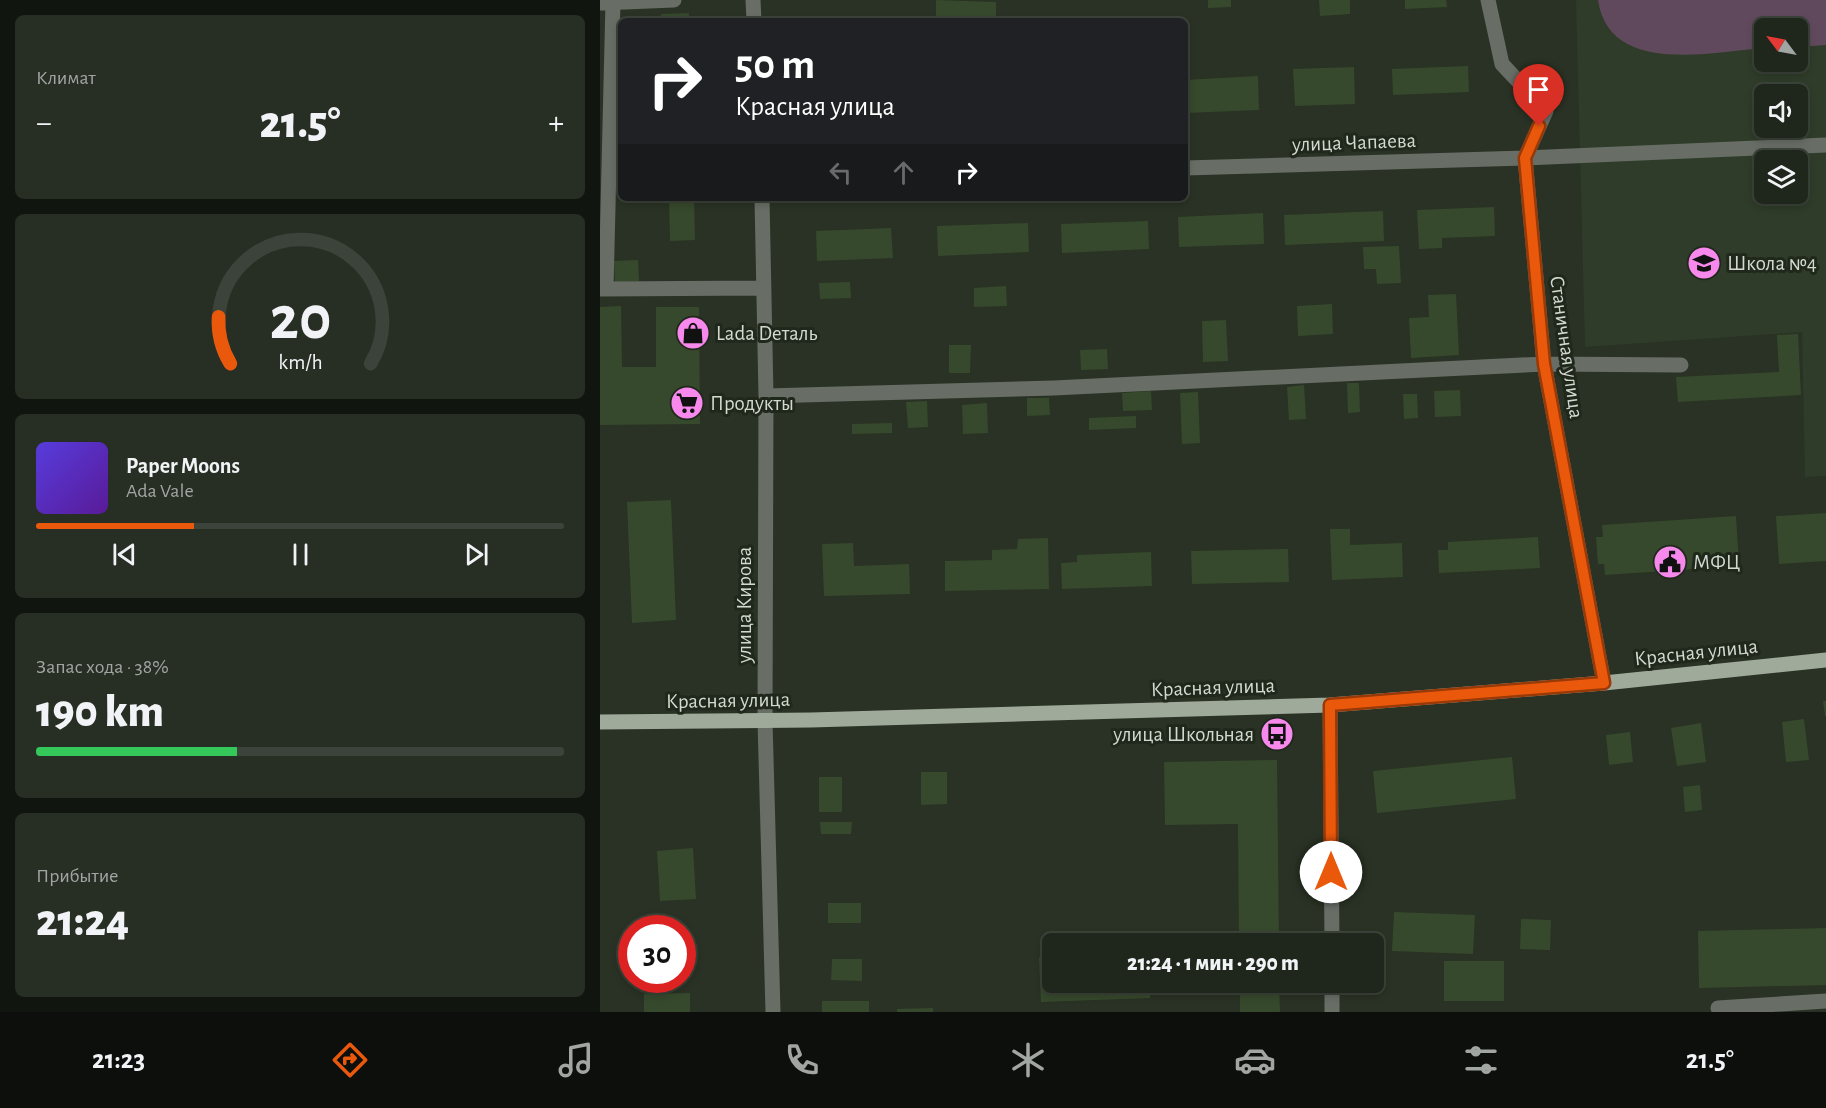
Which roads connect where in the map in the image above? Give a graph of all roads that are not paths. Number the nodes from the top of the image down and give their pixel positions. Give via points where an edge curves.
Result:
1 (674, 0) edge
2 (753, 0) edge
3 (1488, 0) edge
4 (606, 2) edge
5 (754, 18) edge
6 (1826, 145) edge
7 (1525, 158) junction
8 (1188, 168) edge
9 (762, 201) edge
10 (764, 288) junction
11 (603, 289) edge
12 (1544, 364) junction
13 (1681, 365) dead end
14 (766, 396) junction
15 (1826, 660) edge
16 (1604, 683) junction
17 (1330, 705) junction
18 (765, 720) junction
19 (600, 722) edge
20 (1332, 933) edge
21 (1332, 993) edge
22 (1826, 1001) edge
23 (1718, 1008) dead end
24 (773, 1012) edge
25 (1332, 1012) edge

1 - 4 street
2 - 5 street
3 - 7 street, Станичная улица via 1503,64 1546,111
4 - 11 street
6 - 7 street, улица Чапаева
7 - 8 street, улица Чапаева
7 - 12 street, Станичная улица
9 - 10 street, улица Кирова
10 - 11 street
10 - 14 street, улица Кирова
12 - 13 street
12 - 14 street via 1054,388
12 - 16 street, Станичная улица
14 - 18 street, улица Кирова
15 - 16 main road, Красная улица
16 - 17 main road, Красная улица
17 - 18 main road, Красная улица
17 - 20 street
18 - 19 main road, Красная улица
18 - 24 street, улица Кирова
21 - 25 street
22 - 23 street

